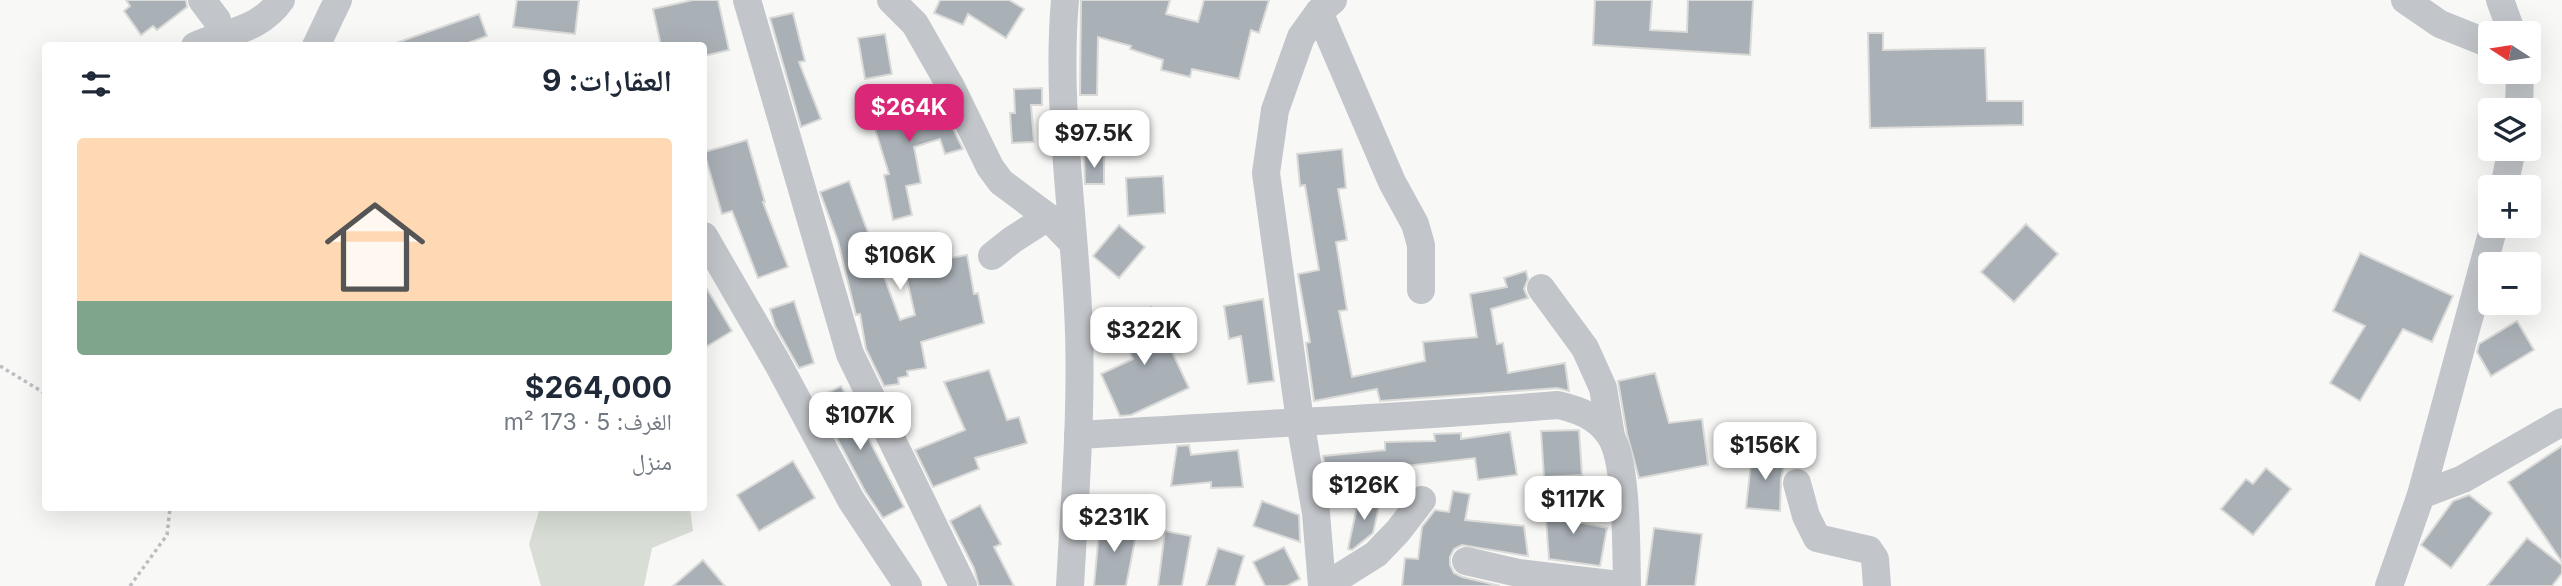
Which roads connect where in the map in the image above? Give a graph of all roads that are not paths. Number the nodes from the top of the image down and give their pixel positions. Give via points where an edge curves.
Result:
1 (202, 0) edge
2 (281, 0) edge
3 (338, 0) edge
4 (747, 0) edge
5 (891, 0) edge
6 (1065, 0) edge
7 (2405, 0) edge
8 (2500, 0) edge
9 (1326, 6) edge
10 (2508, 21) edge
11 (2478, 39) edge
12 (208, 40) edge
13 (318, 42) edge
14 (1048, 217) junction
15 (2491, 238) edge
16 (707, 241) edge
17 (1072, 242) junction
18 (992, 256) dead end
19 (1541, 288) dead end
20 (1420, 290) dead end
21 (1300, 421) junction
22 (2562, 422) edge
23 (1078, 435) junction
24 (1611, 436) junction
25 (1797, 483) dead end
26 (2421, 495) junction
27 (1422, 500) dead end
28 (1466, 561) dead end
29 (908, 586) edge
30 (963, 586) edge
31 (1070, 586) edge
32 (1324, 586) edge
33 (1627, 586) edge
34 (1877, 586) edge
35 (2389, 586) edge

1 - 12 street via 217,20
2 - 12 street via 259,22
3 - 13 street
4 - 30 street via 850,354
5 - 14 street via 915,24 990,167 1010,191
6 - 17 street via 1061,49
7 - 11 street via 2440,24
8 - 10 street
9 - 20 street via 1377,149 1415,224
9 - 21 street via 1301,37 1275,110 1266,173
14 - 17 street
14 - 18 street
15 - 26 street
16 - 29 street via 851,500
17 - 23 street via 1079,310
19 - 24 street via 1585,348 1603,388
21 - 23 street
21 - 24 street via 1558,405 1581,410
21 - 32 street
22 - 26 street via 2463,480
23 - 31 street
24 - 33 street via 1620,467
25 - 34 street via 1817,538 1869,550 1875,559
26 - 35 street
27 - 32 street via 1376,554
28 - 33 street via 1518,573

